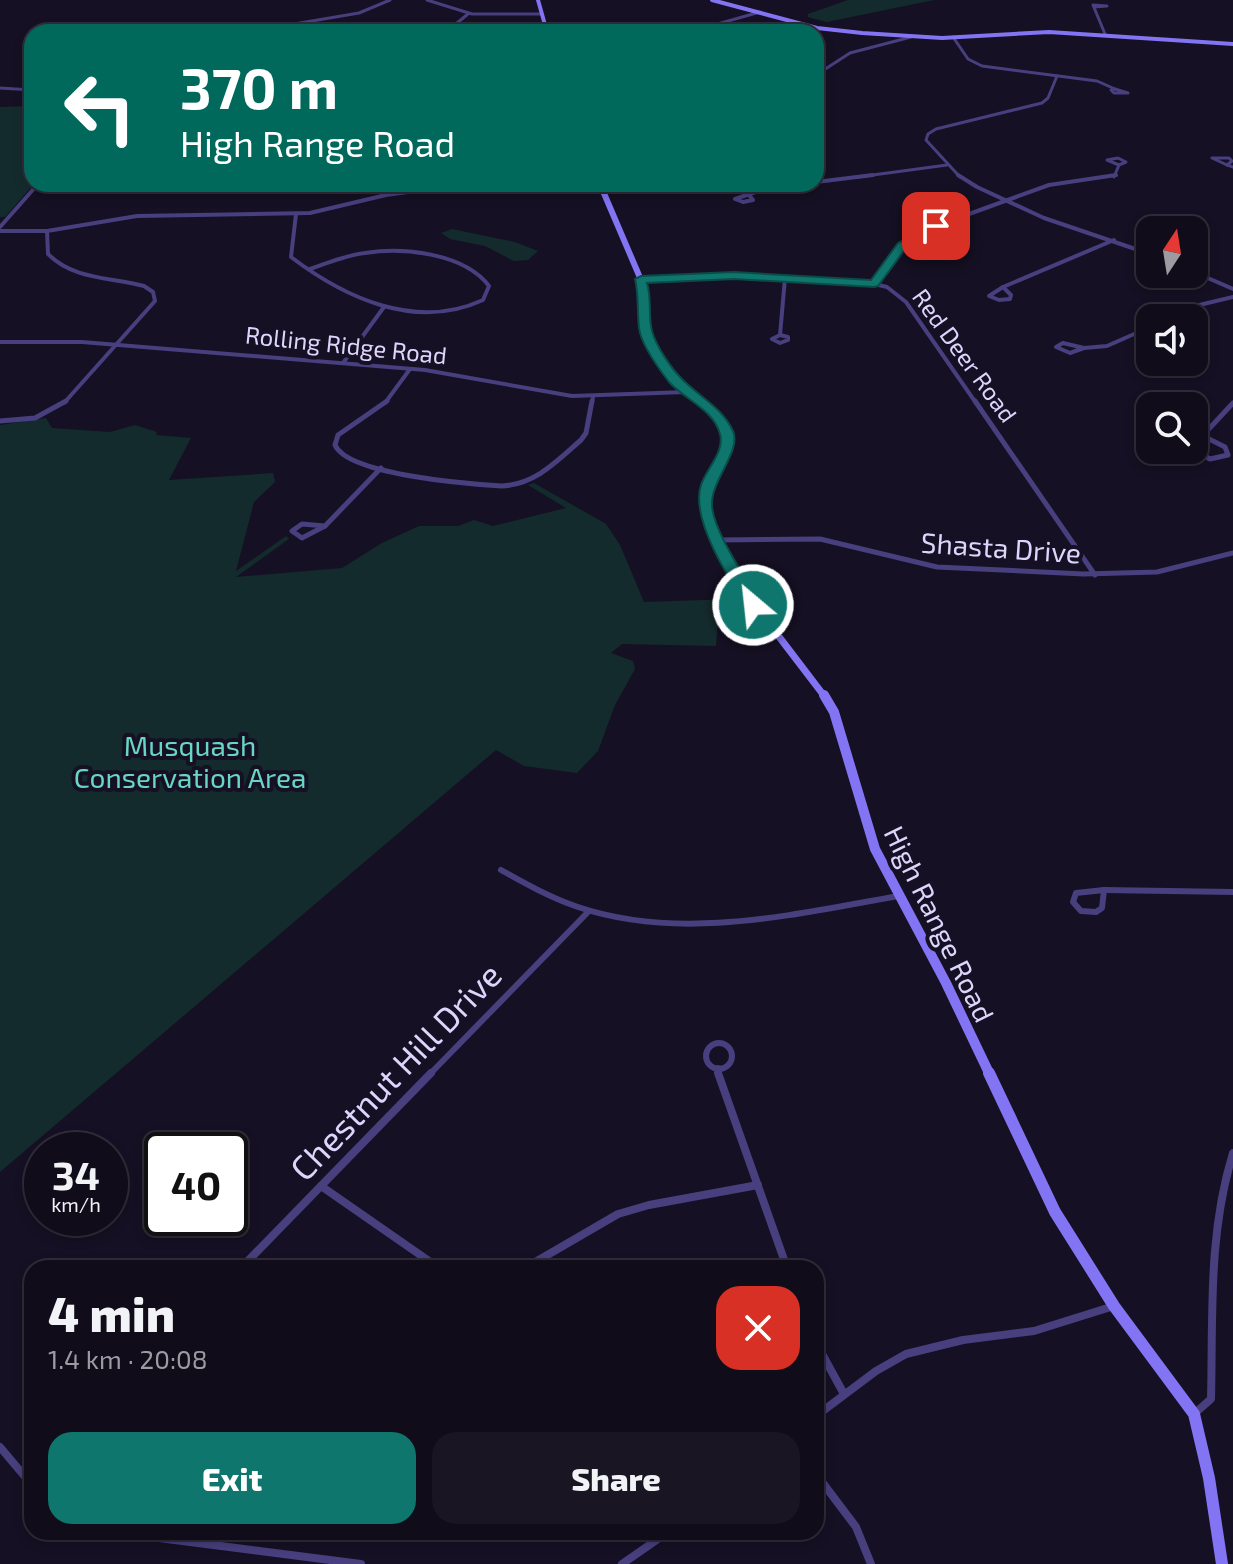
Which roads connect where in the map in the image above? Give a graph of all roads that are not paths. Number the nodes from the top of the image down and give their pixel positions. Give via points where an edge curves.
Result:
1 (390, 0) edge
2 (427, 0) edge
3 (538, 0) edge
4 (712, 0) edge
5 (1094, 7) dead end
6 (760, 12) junction
7 (468, 14) junction
8 (542, 14) junction
9 (294, 24) edge
10 (457, 24) edge
11 (545, 24) edge
12 (717, 24) edge
13 (805, 24) edge
14 (824, 29) edge
15 (1105, 34) junction
16 (911, 37) junction
17 (953, 37) junction
18 (1233, 44) edge
19 (824, 67) edge
20 (1057, 76) junction
21 (0, 88) edge
22 (1115, 89) dead end
23 (24, 90) edge
24 (947, 165) junction
25 (1119, 165) dead end
26 (824, 181) edge
27 (31, 192) edge
28 (408, 192) edge
29 (604, 192) edge
30 (757, 192) edge
31 (749, 195) dead end
32 (1007, 201) junction
33 (296, 214) junction
34 (0, 229) edge
35 (47, 231) junction
36 (1114, 240) junction
37 (1136, 249) edge
38 (310, 269) junction
39 (785, 278) junction
40 (1208, 278) edge
41 (641, 279) junction
42 (874, 283) junction
43 (1003, 287) junction
44 (1233, 289) edge
45 (1233, 297) edge
46 (1204, 304) edge
47 (384, 307) junction
48 (1136, 334) edge
49 (780, 335) dead end
50 (0, 342) edge
51 (118, 345) junction
52 (1084, 348) junction
53 (343, 363) junction
54 (410, 369) junction
55 (686, 392) junction
56 (593, 397) junction
57 (1233, 403) edge
58 (0, 421) edge
59 (1208, 430) edge
60 (1208, 438) edge
61 (1208, 458) edge
62 (381, 468) junction
63 (325, 526) junction
64 (718, 540) junction
65 (1233, 553) edge
66 (1095, 575) junction
67 (501, 870) dead end
68 (1104, 890) junction
69 (1233, 892) edge
70 (899, 896) junction
71 (589, 911) junction
72 (718, 1068) dead end
73 (1233, 1153) edge
74 (758, 1185) junction
75 (321, 1186) junction
76 (249, 1260) edge
77 (427, 1260) edge
78 (539, 1260) edge
79 (784, 1260) edge
80 (1114, 1306) junction
81 (824, 1358) edge
82 (844, 1394) junction
83 (824, 1410) edge
84 (1194, 1414) junction
85 (0, 1447) edge
86 (24, 1475) edge
87 (824, 1484) edge
88 (174, 1540) edge
89 (656, 1540) edge
90 (361, 1564) edge
91 (622, 1564) edge
92 (871, 1564) edge
93 (1222, 1564) edge

1 - 9 street via 365,11
2 - 7 street
3 - 8 street
4 - 6 street
5 - 15 street
6 - 12 street
6 - 13 street
7 - 8 street
7 - 10 street
8 - 11 street
14 - 16 street
15 - 17 street via 1033,31
15 - 18 street
16 - 17 street
16 - 19 street via 847,51
17 - 20 street via 968,59 982,66
20 - 22 street
20 - 24 street via 1039,105 929,132 927,142
21 - 23 street
24 - 26 street
24 - 32 street via 967,182
25 - 32 street via 1114,177 1049,185
27 - 34 street
28 - 33 street
29 - 41 street, High Range Road
30 - 31 street
32 - 36 street
32 - 42 street via 936,226 904,244
33 - 35 street via 143,216
33 - 38 street via 290,255
34 - 35 street
35 - 51 street via 48,254 60,265 136,283 154,294 153,305
36 - 37 street
36 - 43 street
38 - 47 street
38 - 47 street via 360,253 399,252 468,266 489,286 483,300 462,308
39 - 41 street, Red Deer Road
39 - 42 street, Red Deer Road
39 - 49 street
40 - 44 street
41 - 55 street, High Range Road via 647,335
42 - 66 street, Red Deer Road via 906,302
43 - 43 street via 989,293 989,296 1010,299
45 - 46 street
47 - 53 street
48 - 52 street via 1114,344
50 - 51 street, Rolling Ridge Road
51 - 53 street, Rolling Ridge Road
51 - 58 street via 58,409
52 - 52 street via 1065,343 1056,347 1067,353
53 - 54 street, Rolling Ridge Road
54 - 56 street, Rolling Ridge Road
54 - 62 street via 386,403 336,438 343,457
55 - 56 street, Rolling Ridge Road
55 - 64 street, High Range Road via 709,408 727,432 726,451 704,498
56 - 62 street via 581,440 524,482 483,485
57 - 59 street
60 - 61 street via 1225,447 1228,455
62 - 63 street
63 - 63 street via 302,538 293,533 302,524
64 - 66 street, Shasta Drive via 820,539 937,567
64 - 70 street, High Range Road via 753,605 830,704 867,831
65 - 66 street, Shasta Drive via 1172,570
67 - 71 street
68 - 68 street via 1102,908 1096,912 1081,911 1073,902 1080,892
68 - 69 street
70 - 71 street via 718,924 652,922
70 - 80 street, High Range Road via 1055,1212
71 - 75 street, Chestnut Hill Drive
72 - 74 street
73 - 84 street via 1211,1260 1211,1399
74 - 78 street via 618,1214
74 - 79 street
75 - 76 street, Chestnut Hill Drive
75 - 77 street
80 - 82 street via 1034,1331 906,1354
80 - 84 street, High Range Road
81 - 82 street
82 - 83 street
84 - 93 street, High Range Road
85 - 86 street
87 - 92 street via 853,1520
88 - 90 street
89 - 91 street

